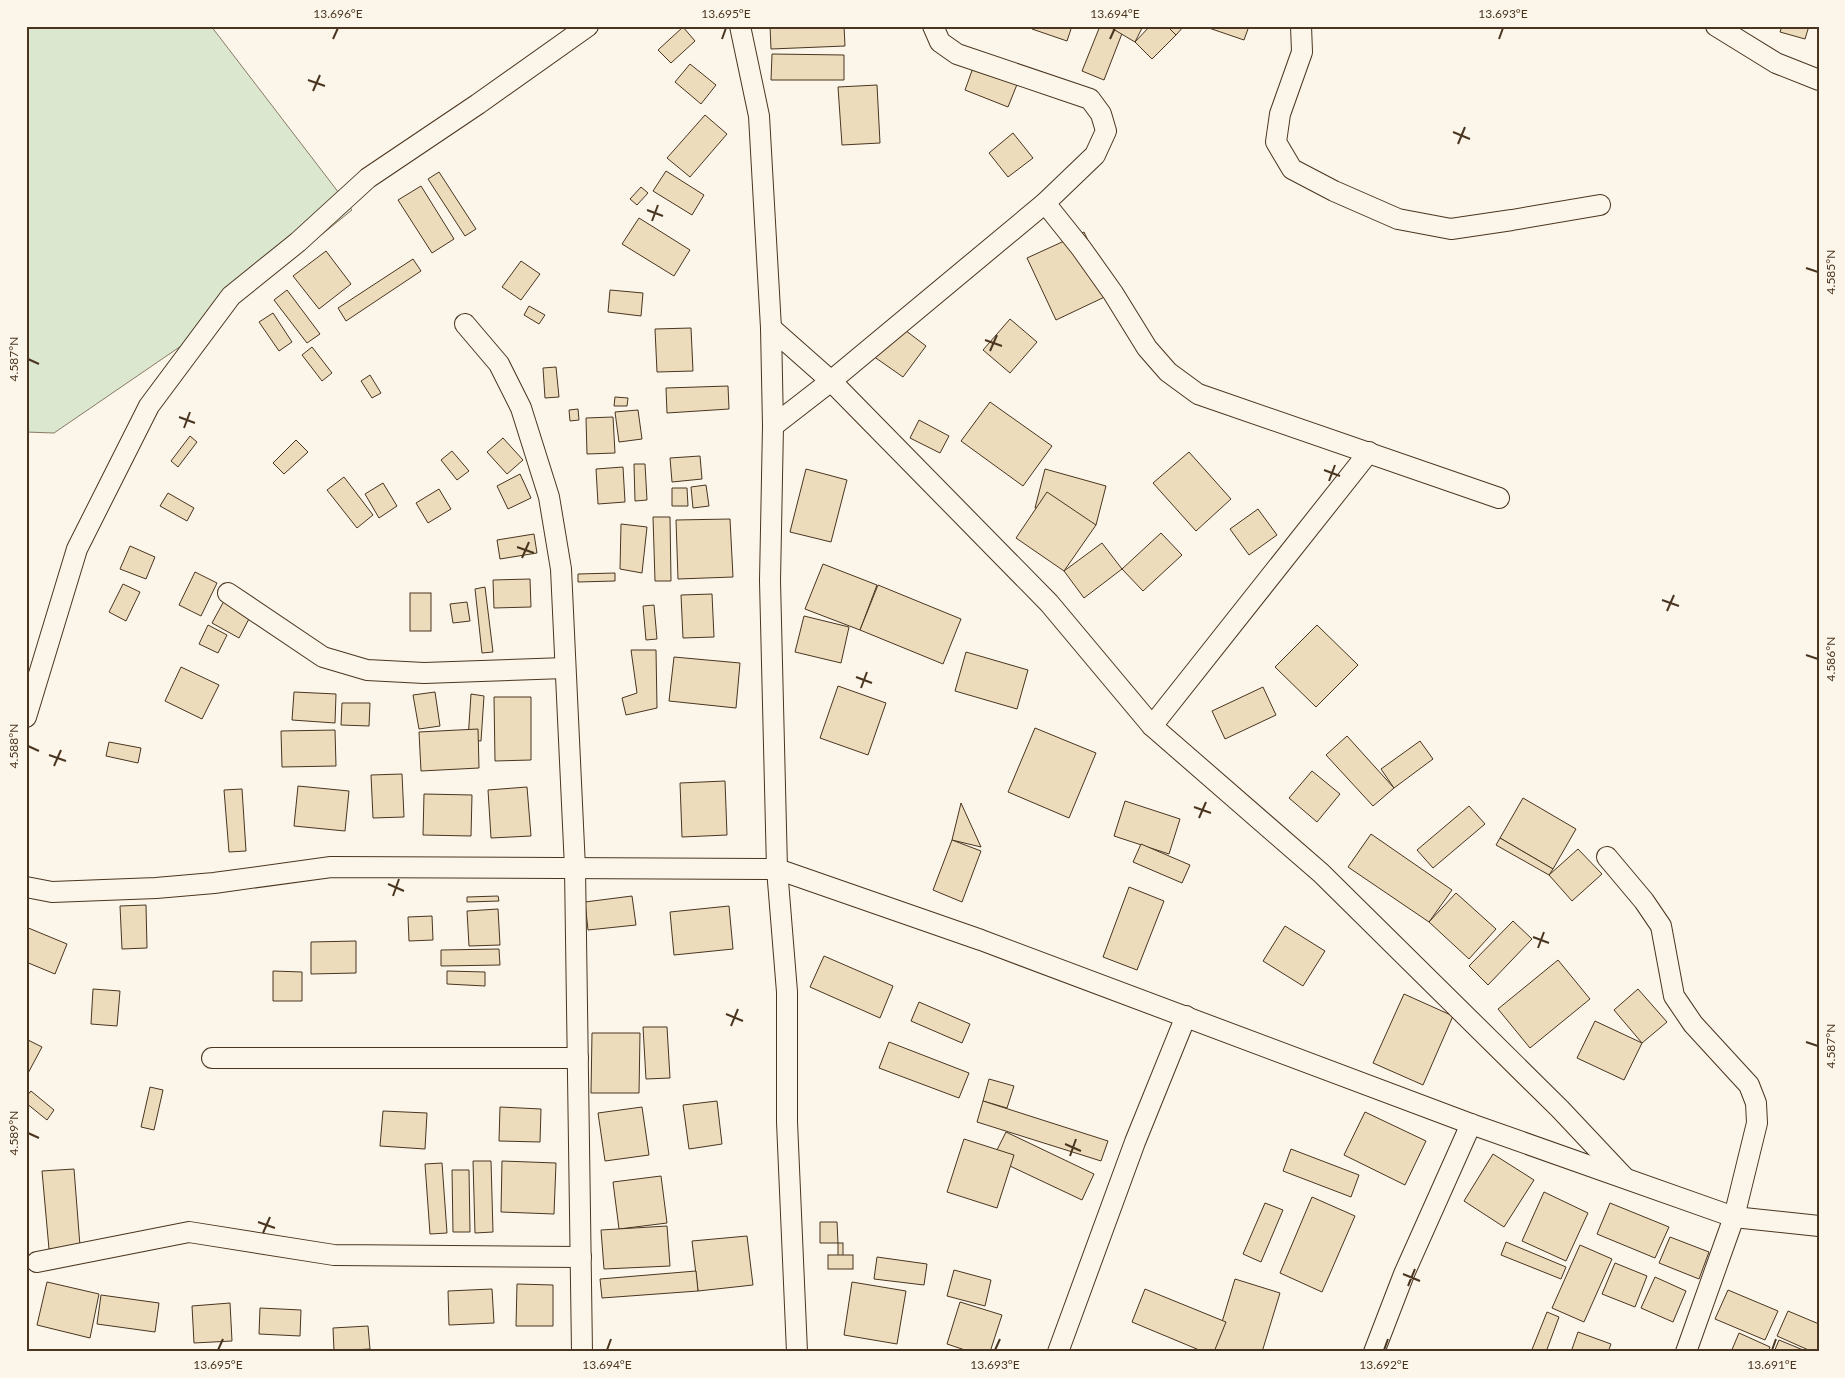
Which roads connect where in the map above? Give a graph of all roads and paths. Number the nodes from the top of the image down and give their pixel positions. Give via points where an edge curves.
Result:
1 (588, 26) edge
2 (740, 26) edge
3 (933, 26) edge
4 (1301, 26) edge
5 (1716, 26) edge
6 (1819, 80) edge
7 (1044, 203) junction
8 (1600, 205) dead end
9 (465, 324) dead end
10 (771, 328) junction
11 (831, 381) junction
12 (773, 426) junction
13 (1370, 452) junction
14 (1499, 498) dead end
15 (228, 593) dead end
16 (565, 668) junction
17 (26, 717) edge
18 (1152, 726) junction
19 (1607, 857) dead end
20 (575, 868) junction
21 (777, 869) junction
22 (26, 887) edge
23 (1186, 1016) junction
24 (212, 1058) dead end
25 (578, 1058) junction
26 (1471, 1124) junction
27 (1628, 1180) junction
28 (1734, 1217) junction
29 (1819, 1226) edge
30 (581, 1257) junction
31 (37, 1262) dead end
32 (582, 1352) edge
33 (797, 1352) edge
34 (1058, 1352) edge
35 (1374, 1352) edge
36 (1686, 1352) edge

1 - 17 street via 368,178 298,242 231,296 149,406 77,549
2 - 10 street via 759,116
3 - 7 street via 940,42 957,54 1090,99 1101,114 1106,130 1096,155
4 - 8 street via 1302,52 1280,114 1276,142 1292,169 1334,192 1398,219 1451,229
5 - 6 street via 1776,63
7 - 11 street
7 - 13 street via 1081,248 1147,348 1168,372 1198,394
9 - 16 street via 499,364 521,408 549,497 561,569
10 - 11 street
10 - 12 street
11 - 12 street
11 - 18 street via 1049,603
12 - 21 street via 770,581
13 - 14 street
13 - 18 street
15 - 16 street via 323,657 367,670 424,673
16 - 20 street
18 - 27 street via 1321,873 1560,1108
19 - 28 street via 1661,926 1674,996 1693,1024 1749,1085 1756,1102 1757,1124
20 - 21 street
20 - 22 street via 331,867 156,888 52,892
20 - 25 street
21 - 23 street
21 - 33 street via 787,992 787,1122
23 - 26 street
23 - 34 street via 1135,1142
24 - 25 street
25 - 30 street
26 - 27 street
26 - 35 street via 1404,1274
27 - 28 street
28 - 29 street
28 - 36 street
30 - 31 street via 334,1255 189,1232
30 - 32 street

